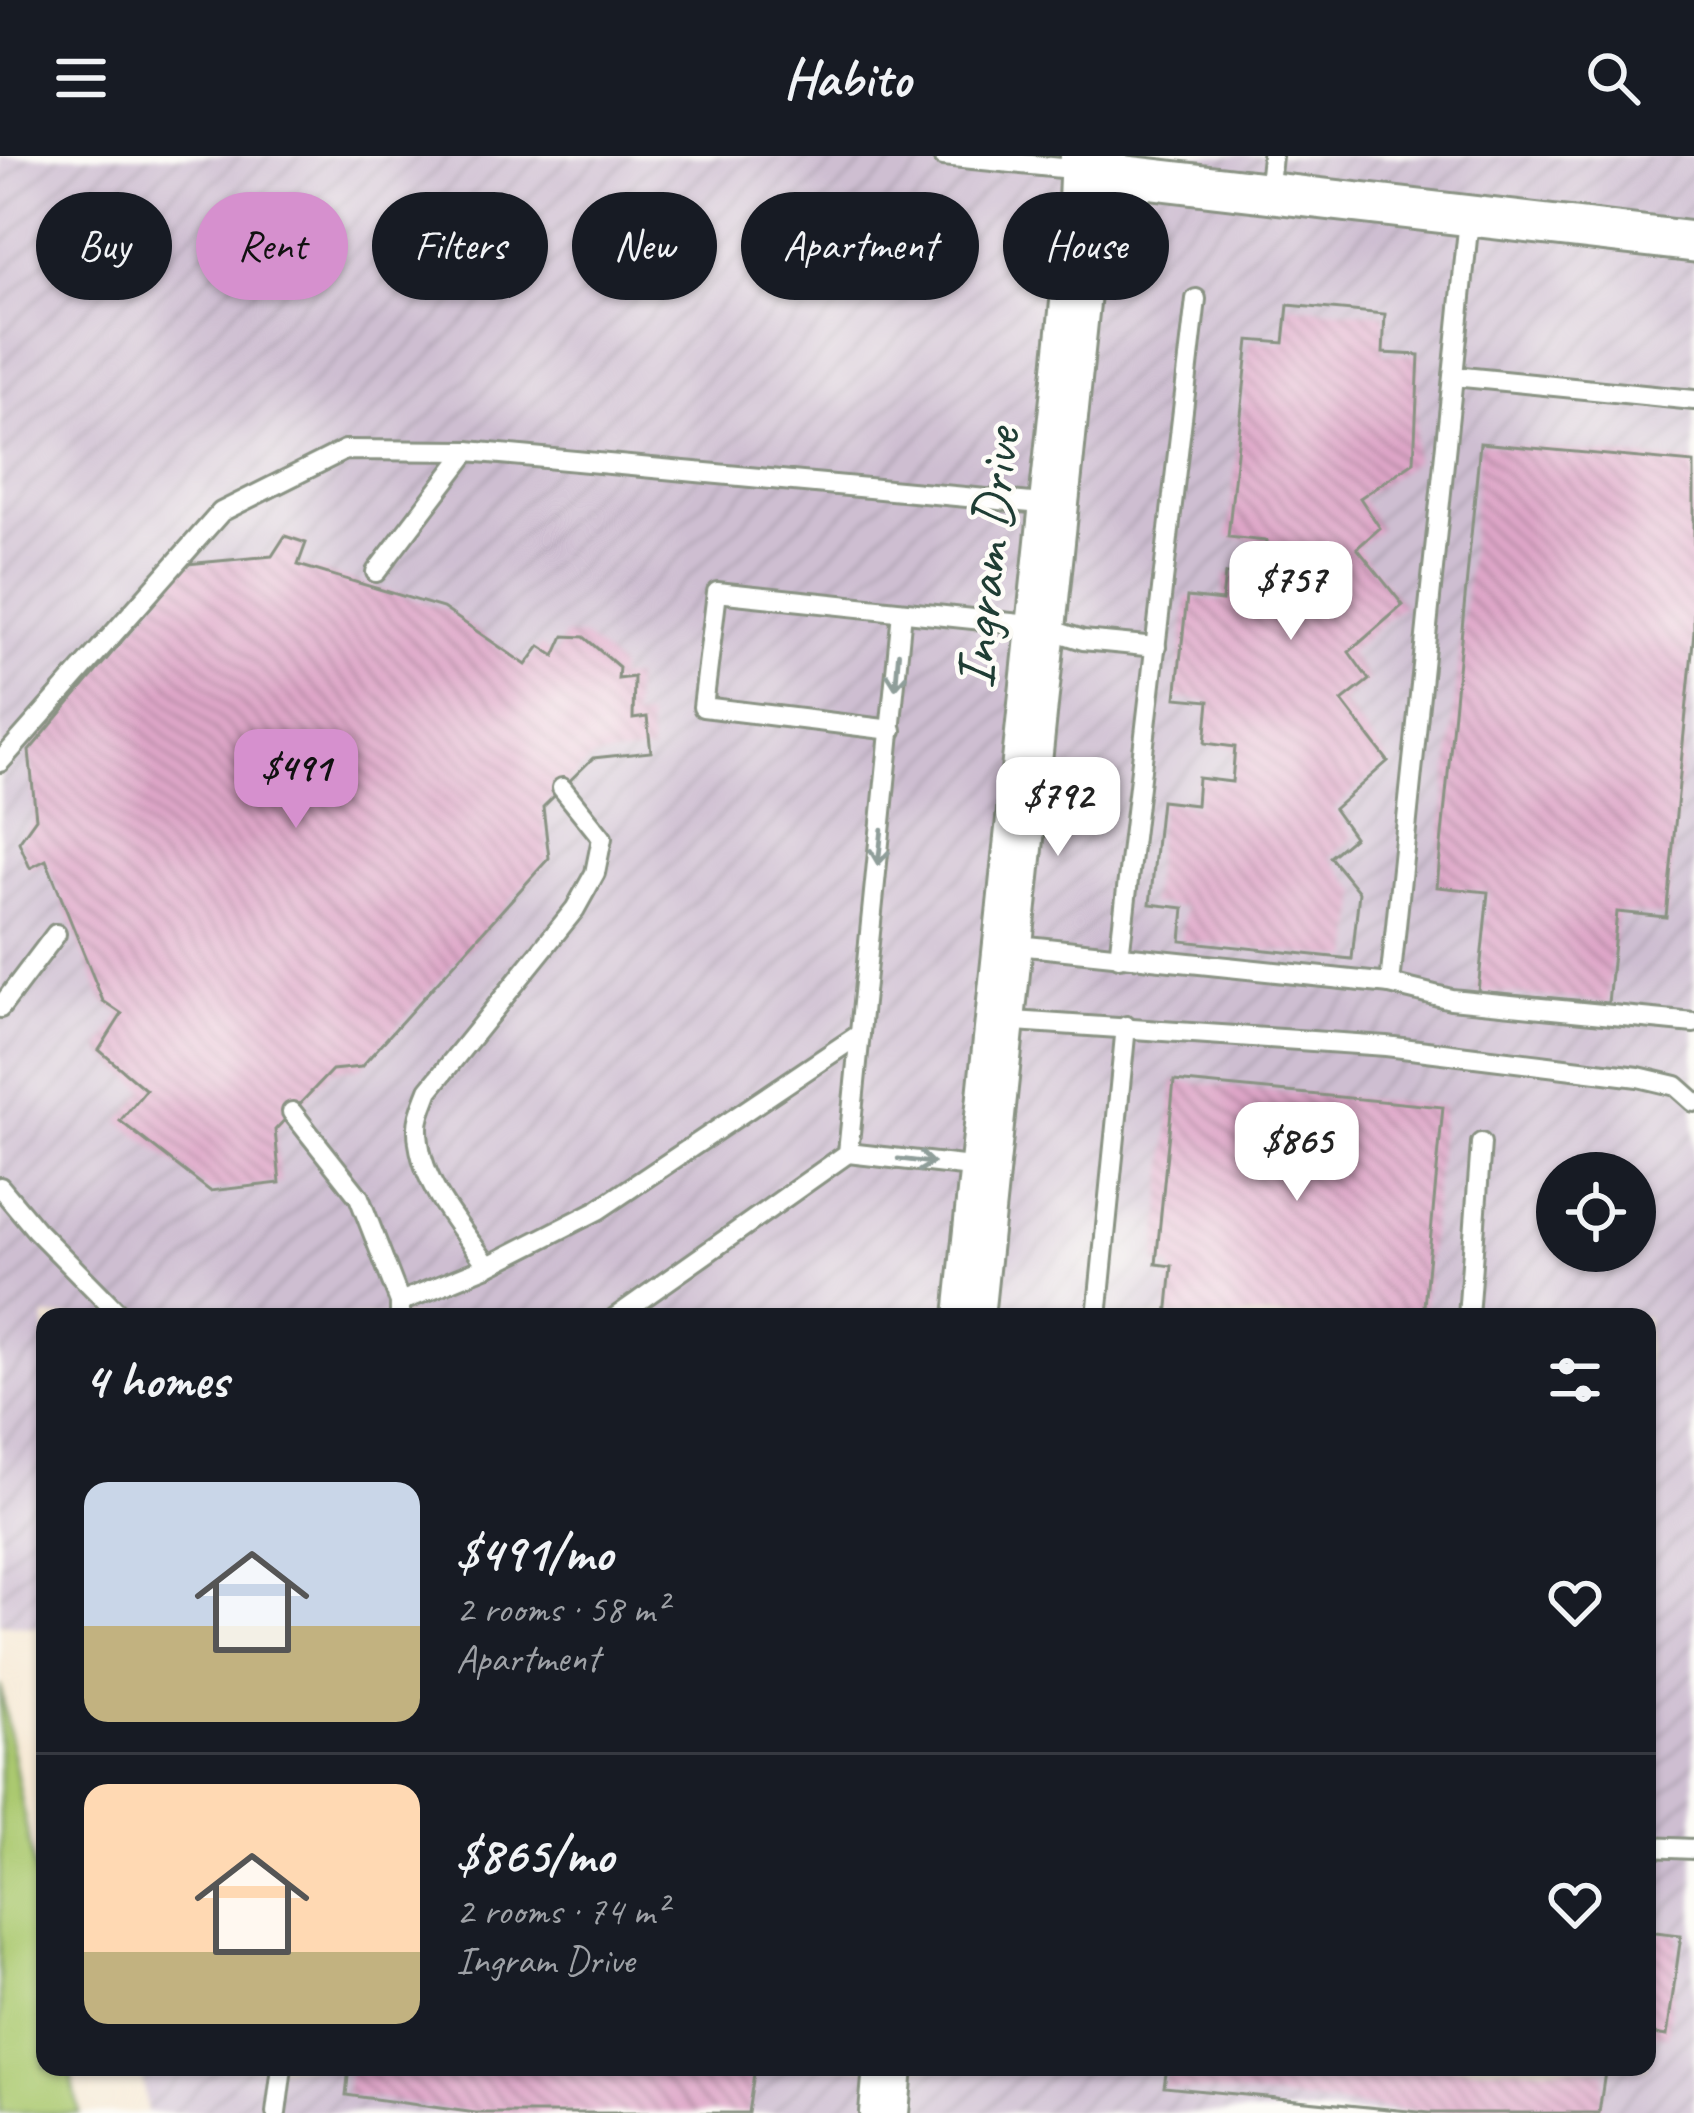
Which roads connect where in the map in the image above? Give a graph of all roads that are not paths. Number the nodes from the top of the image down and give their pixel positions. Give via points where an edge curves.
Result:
1 (943, 156) edge
2 (1085, 164) edge
3 (1270, 175) edge
4 (1468, 219) junction
5 (1694, 242) edge
6 (1196, 299) dead end
7 (1453, 376) junction
8 (1694, 400) edge
9 (467, 451) junction
10 (1053, 505) junction
11 (376, 572) dead end
12 (902, 612) junction
13 (1039, 626) junction
14 (1156, 647) junction
15 (892, 730) junction
16 (0, 762) edge
17 (562, 788) dead end
18 (56, 934) dead end
19 (1008, 944) junction
20 (1119, 957) junction
21 (1390, 985) junction
22 (0, 1008) edge
23 (1000, 1020) junction
24 (1694, 1023) edge
25 (1126, 1026) junction
26 (860, 1034) junction
27 (1694, 1102) edge
28 (292, 1112) dead end
29 (1481, 1143) dead end
30 (848, 1153) junction
31 (985, 1168) junction
32 (0, 1187) edge
33 (488, 1266) junction
34 (113, 1308) edge
35 (399, 1308) edge
36 (404, 1308) edge
37 (629, 1308) edge
38 (970, 1308) edge
39 (1098, 1308) edge
40 (1469, 1308) edge
41 (1656, 1848) edge
42 (1694, 1850) edge
43 (281, 2076) edge
44 (887, 2076) edge
45 (277, 2113) edge
46 (884, 2113) edge

1 - 2 lane
2 - 3 street
2 - 10 street, Ingram Drive
3 - 4 street
4 - 5 street
4 - 7 lane
6 - 14 lane
7 - 8 lane
7 - 21 lane
9 - 10 lane
9 - 11 lane
9 - 16 lane via 345,450 221,512
10 - 13 street, Ingram Drive
12 - 13 lane
12 -> 15 lane
12 - 15 lane via 717,592 703,706
13 - 14 lane via 1083,640
13 - 19 street, Ingram Drive
14 - 20 lane
15 -> 26 lane
17 - 33 lane via 602,838 595,874 575,910 428,1090 417,1124 436,1193
18 - 22 lane
19 - 20 lane
19 - 23 street, Ingram Drive
20 - 21 lane
21 - 24 lane via 1451,999
23 - 25 lane
23 - 31 street, Ingram Drive
25 - 27 lane via 1638,1077 1676,1087
25 - 39 lane
26 - 30 lane
26 - 33 lane via 598,1210
28 - 35 lane via 359,1198
29 - 40 lane
30 -> 31 lane
30 - 37 lane
31 - 38 street, Ingram Drive
32 - 34 lane
33 - 36 lane
41 - 42 lane
43 - 45 lane
44 - 46 street

